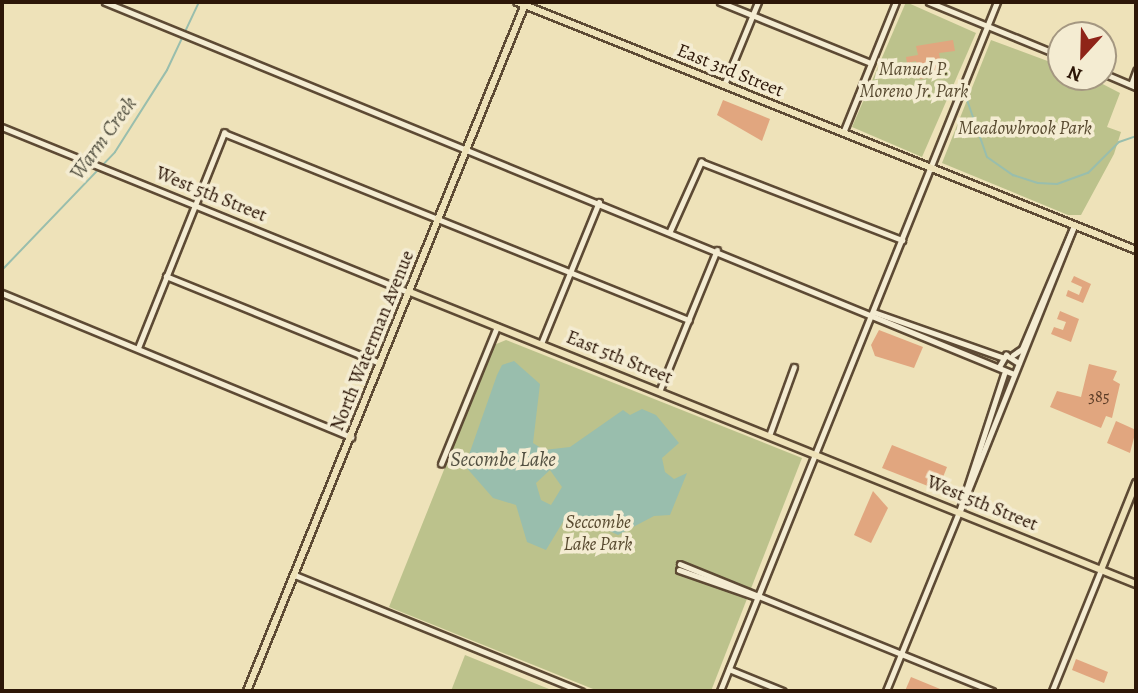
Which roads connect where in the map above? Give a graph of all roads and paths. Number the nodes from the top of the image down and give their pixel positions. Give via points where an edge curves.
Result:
1 (105, 2) edge
2 (517, 2) edge
3 (720, 2) edge
4 (758, 2) edge
5 (896, 2) edge
6 (929, 2) edge
7 (997, 2) edge
8 (525, 3) edge
9 (752, 15) junction
10 (987, 26) junction
11 (1047, 50) edge
12 (871, 63) junction
13 (1136, 71) edge
14 (1117, 79) edge
15 (724, 86) junction
16 (1134, 86) edge
17 (2, 127) edge
18 (843, 133) junction
19 (467, 149) junction
20 (931, 168) junction
21 (599, 202) junction
22 (195, 206) junction
23 (439, 221) junction
24 (1074, 226) junction
25 (670, 230) junction
26 (902, 240) junction
27 (717, 250) junction
28 (1136, 250) edge
29 (570, 273) junction
30 (166, 276) junction
31 (410, 292) junction
32 (2, 293) edge
33 (873, 312) junction
34 (689, 320) junction
35 (497, 326) junction
36 (541, 344) junction
37 (138, 348) junction
38 (1013, 355) junction
39 (1002, 356) junction
40 (381, 363) junction
41 (1019, 363) junction
42 (794, 367) dead end
43 (999, 368) junction
44 (1004, 374) junction
45 (1014, 374) junction
46 (659, 392) junction
47 (769, 436) junction
48 (351, 437) junction
49 (816, 455) junction
50 (441, 464) dead end
51 (1136, 483) edge
52 (959, 512) junction
53 (680, 564) dead end
54 (679, 570) dead end
55 (1101, 570) junction
56 (295, 575) junction
57 (1136, 584) edge
58 (758, 597) junction
59 (901, 654) junction
60 (729, 669) junction
61 (247, 691) edge
62 (581, 691) edge
63 (720, 691) edge
64 (783, 691) edge
65 (886, 691) edge
66 (992, 691) edge
67 (1052, 691) edge

1 - 19 street
2 - 8 main road, East 3rd Street
3 - 9 street
4 - 9 street
5 - 12 street
6 - 10 street
7 - 10 street
8 - 15 main road, East 3rd Street
8 - 19 main road, North Waterman Avenue
9 - 12 street
9 - 15 street
10 - 11 street
10 - 20 street
12 - 18 street
13 - 16 street
14 - 16 street
15 - 18 main road, East 3rd Street
17 - 22 street, West 5th Street
18 - 20 main road, East 3rd Street
19 - 21 street
19 - 23 main road, North Waterman Avenue
20 - 24 main road, East 3rd Street
20 - 26 street
21 - 25 street
21 - 29 street
22 - 23 street via 224,133
22 - 30 street
22 - 31 street, West 5th Street
23 - 29 street
23 - 31 main road, North Waterman Avenue
24 - 28 main road, East 3rd Street
24 - 38 street via 1022,349
24 - 41 street
25 - 26 street via 695,166 709,163
25 - 27 street
26 - 33 street
27 - 33 street
27 - 34 street
29 - 34 street
29 - 36 street
30 - 37 street
30 - 40 street
31 - 35 main road, East 5th Street
31 - 40 main road, North Waterman Avenue
32 - 37 street
33 - 39 street
33 - 43 street
33 - 49 street
34 - 46 street
35 - 36 main road, East 5th Street
35 - 50 street
36 - 46 main road, East 5th Street
37 - 48 street
38 - 39 street
38 - 41 street
39 - 43 street
40 - 48 main road, North Waterman Avenue
41 - 45 street
42 - 47 street
43 - 44 street
44 - 45 street
44 - 52 street via 1004,389
45 - 52 street
46 - 47 main road, East 5th Street
47 - 49 main road, East 5th Street
48 - 56 main road, North Waterman Avenue
49 - 52 main road, West 5th Street
49 - 58 street
51 - 55 main road
52 - 55 main road, West 5th Street
52 - 59 street
53 - 58 street
54 - 58 street
55 - 57 main road, West 5th Street
55 - 67 street
56 - 61 main road, North Waterman Avenue
56 - 62 street
58 - 59 street
58 - 60 street
59 - 65 street
59 - 66 street
60 - 63 street
60 - 64 street

